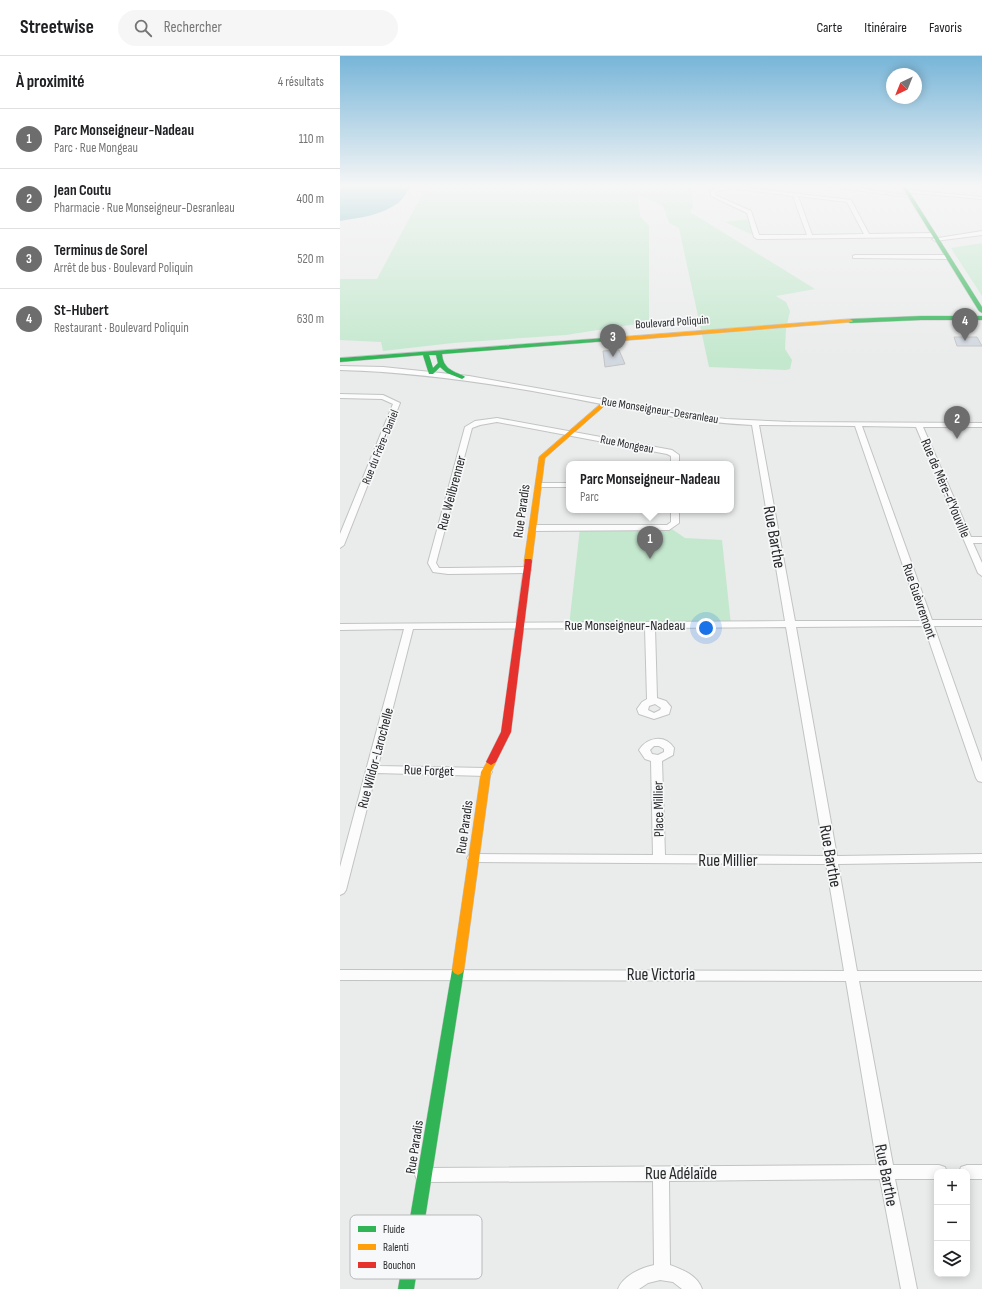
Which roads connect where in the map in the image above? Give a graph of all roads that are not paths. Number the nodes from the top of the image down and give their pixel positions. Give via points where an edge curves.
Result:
1 (938, 243) edge
2 (855, 257) dead end
3 (947, 257) junction
4 (982, 309) edge
5 (982, 318) edge
6 (886, 319) junction
7 (982, 322) edge
8 (426, 354) junction
9 (439, 354) junction
10 (340, 363) edge
11 (440, 364) junction
12 (431, 373) junction
13 (462, 377) junction
14 (340, 396) edge
15 (607, 401) junction
16 (755, 422) junction
17 (858, 424) junction
18 (919, 425) junction
19 (982, 425) edge
20 (569, 433) junction
21 (675, 461) edge
22 (538, 485) junction
23 (566, 485) edge
24 (675, 513) edge
25 (533, 528) junction
26 (968, 540) junction
27 (982, 540) edge
28 (340, 545) edge
29 (527, 570) junction
30 (982, 573) edge
31 (928, 623) junction
32 (982, 623) edge
33 (790, 624) junction
34 (650, 625) junction
35 (520, 626) junction
36 (340, 627) edge
37 (409, 627) junction
38 (652, 701) dead end
39 (656, 758) dead end
40 (372, 769) junction
41 (486, 772) junction
42 (982, 778) edge
43 (474, 858) junction
44 (982, 858) edge
45 (659, 859) junction
46 (832, 860) junction
47 (340, 890) edge
48 (457, 974) junction
49 (852, 974) junction
50 (340, 975) edge
51 (982, 976) edge
52 (886, 1172) junction
53 (934, 1172) edge
54 (970, 1172) edge
55 (982, 1172) edge
56 (661, 1173) junction
57 (424, 1175) junction
58 (418, 1215) edge
59 (662, 1272) junction
60 (408, 1279) edge
61 (406, 1289) edge
62 (626, 1289) edge
63 (694, 1289) edge
64 (909, 1289) edge

1 - 3 street
2 - 3 street
3 - 4 street
5 - 6 street, Boulevard Poliquin
6 - 7 street, Boulevard Poliquin
6 - 9 street, Boulevard Poliquin
8 - 9 street, Boulevard Poliquin
8 - 10 street, Boulevard Poliquin
8 - 12 street
9 - 11 street
10 - 12 street, Rue Monseigneur-Desranleau
11 - 12 street
11 - 13 street via 447,371
12 - 13 street, Rue Monseigneur-Desranleau
13 - 15 street, Rue Monseigneur-Desranleau
14 - 28 street, Rue du Frère-Daniel via 383,397 397,403
15 - 16 street, Rue Monseigneur-Desranleau via 684,416
15 - 20 street, Rue Paradis
16 - 17 street, Rue Monseigneur-Desranleau
16 - 33 street, Rue Barthe
17 - 18 street, Rue Monseigneur-Desranleau
17 - 31 street, Rue Guèvremont
18 - 19 street, Rue Monseigneur-Desranleau
18 - 26 street, Rue de Mère-d'Youville
20 - 21 street, Rue Mongeau via 669,452 675,455
20 - 22 street, Rue Paradis via 542,457
20 - 29 street, Rue Weilbrenner via 497,420 478,423 469,427 467,431 432,563 436,570 448,571
22 - 23 street
22 - 25 street, Rue Paradis
24 - 25 street via 675,523 670,527
25 - 29 street, Rue Paradis
26 - 27 street
26 - 30 street, Rue de Mère-d'Youville
29 - 35 street, Rue Paradis
31 - 32 street, Rue Monseigneur-Nadeau
31 - 33 street, Rue Monseigneur-Nadeau
31 - 42 street, Rue Guèvremont
33 - 34 street, Rue Monseigneur-Nadeau
33 - 46 street, Rue Barthe
34 - 35 street, Rue Monseigneur-Nadeau
34 - 38 street
35 - 37 street, Rue Monseigneur-Nadeau
35 - 41 street, Rue Paradis via 506,732
36 - 37 street, Rue Monseigneur-Nadeau
37 - 40 street, Rue Wildor-Larochelle
39 - 45 street, Place Millier
40 - 41 street, Rue Forget
40 - 47 street, Rue Wildor-Larochelle
41 - 43 street, Rue Paradis
43 - 45 street, Rue Millier
43 - 48 street, Rue Paradis
44 - 46 street, Rue Millier
45 - 46 street, Rue Millier
46 - 49 street, Rue Barthe
48 - 49 street, Rue Victoria
48 - 50 street, Rue Victoria
48 - 57 street, Rue Paradis
49 - 51 street, Rue Victoria
49 - 52 street, Rue Barthe
52 - 53 street, Rue Adélaïde
52 - 56 street, Rue Adélaïde
52 - 64 street, Rue Barthe
54 - 55 street
56 - 57 street, Rue Adélaïde
56 - 59 street
57 - 58 street, Rue Paradis
59 - 62 street via 648,1274
59 - 63 street via 675,1275
60 - 61 street, Rue Paradis

